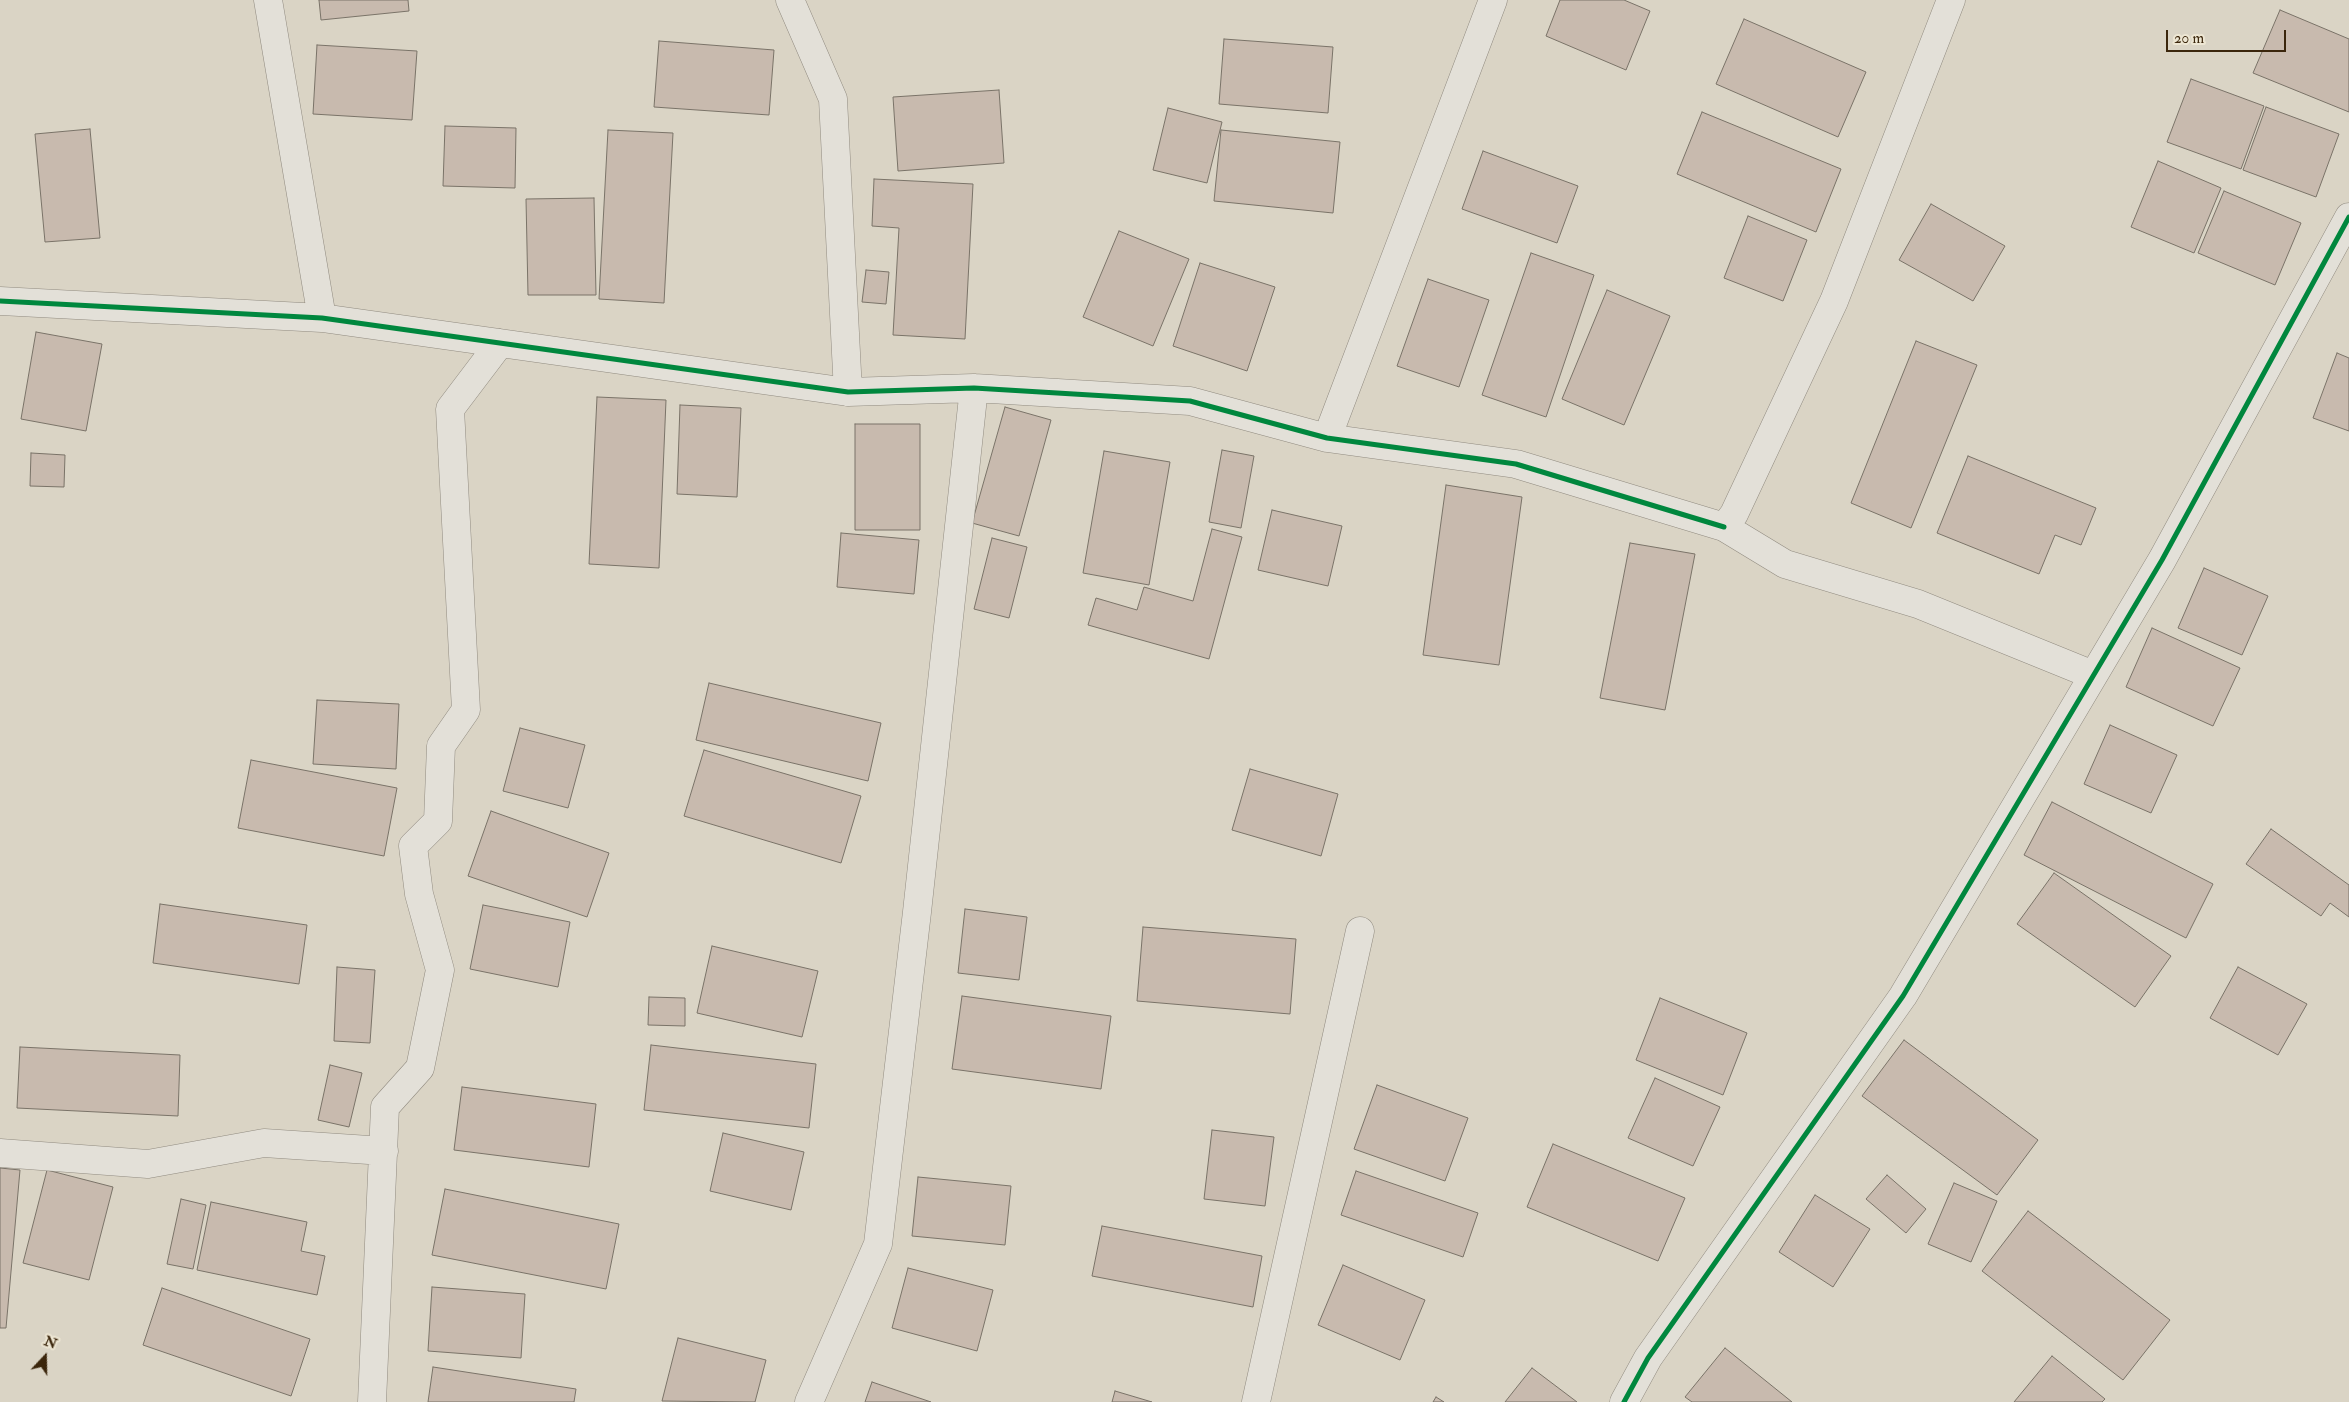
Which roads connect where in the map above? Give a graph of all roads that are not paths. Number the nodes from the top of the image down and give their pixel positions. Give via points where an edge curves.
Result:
1 (268, 0) edge
2 (790, 0) edge
3 (1493, 0) edge
4 (1952, 0) edge
5 (2349, 217) edge
6 (0, 301) edge
7 (322, 318) junction
8 (500, 343) junction
9 (974, 388) junction
10 (848, 392) junction
11 (1327, 438) junction
12 (1724, 527) junction
13 (2094, 675) junction
14 (1360, 931) dead end
15 (384, 1151) junction
16 (0, 1153) edge
17 (372, 1402) edge
18 (809, 1402) edge
19 (1256, 1402) edge
20 (1624, 1402) edge

1 - 7 street
2 - 10 street via 833,99
3 - 11 street
4 - 12 street via 1834,302 1734,514
5 - 13 street via 2162,560
6 - 7 street
7 - 8 street
8 - 10 street
8 - 15 street via 450,409 466,710 441,746 438,821 414,846 419,894 440,970 420,1068 385,1107
9 - 10 street
9 - 11 street via 1190,401
9 - 18 street via 878,1244
11 - 12 street via 1516,464
12 - 13 street via 1785,564 1918,604
13 - 20 street via 1903,996 1648,1358
14 - 19 street
15 - 16 street via 264,1143 148,1164
15 - 17 street

